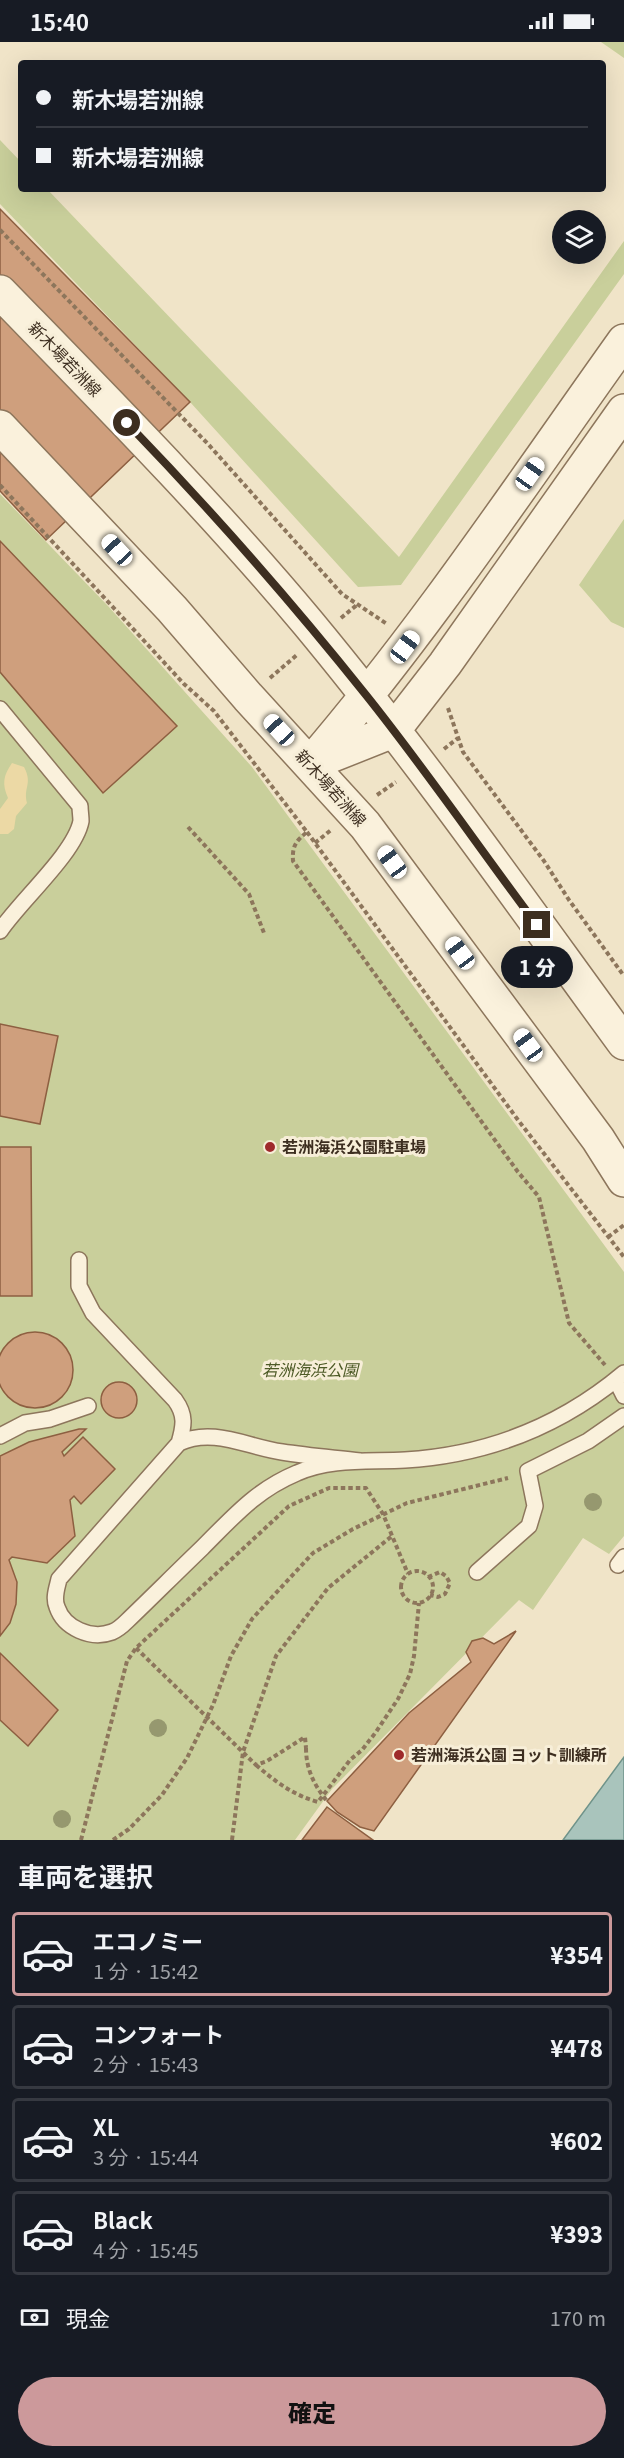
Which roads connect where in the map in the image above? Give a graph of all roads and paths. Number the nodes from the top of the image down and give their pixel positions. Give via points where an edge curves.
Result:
1 (0, 230) edge
2 (0, 292) edge
3 (624, 341) edge
4 (624, 411) edge
5 (0, 428) edge
6 (0, 485) edge
7 (358, 604) junction
8 (384, 621) dead end
9 (319, 637) junction
10 (248, 697) junction
11 (368, 697) junction
12 (445, 702) dead end
13 (0, 709) edge
14 (220, 719) junction
15 (393, 731) junction
16 (458, 738) junction
17 (310, 764) junction
18 (419, 767) junction
19 (353, 811) junction
20 (188, 827) dead end
21 (307, 832) junction
22 (315, 843) junction
23 (0, 931) edge
24 (264, 933) dead end
25 (624, 976) edge
26 (624, 1043) edge
27 (624, 1180) edge
28 (624, 1225) edge
29 (608, 1237) junction
30 (624, 1257) edge
31 (79, 1260) dead end
32 (620, 1376) edge
33 (624, 1396) edge
34 (88, 1406) dead end
35 (624, 1416) edge
36 (0, 1436) edge
37 (179, 1443) junction
38 (360, 1461) junction
39 (528, 1471) junction
40 (383, 1514) junction
41 (392, 1536) junction
42 (477, 1572) dead end
43 (408, 1574) junction
44 (428, 1577) junction
45 (430, 1595) junction
46 (419, 1603) junction
47 (136, 1648) junction
48 (208, 1716) junction
49 (243, 1752) junction
50 (256, 1765) junction
51 (327, 1801) dead end
52 (81, 1840) edge
53 (113, 1840) edge
54 (232, 1840) edge

1 - 7 path via 208,444 342,594
2 - 9 street, 新木場若洲線 via 207,508
3 - 11 street
4 - 15 street
5 - 10 street, 新木場若洲線 via 172,609
6 - 14 path
7 - 8 path
7 - 9 path
9 - 10 path
9 - 11 street, 新木場若洲線
10 - 14 path
10 - 17 street, 新木場若洲線
11 - 15 street, 新木場若洲線
11 - 17 street
12 - 16 path
13 - 23 lane via 80,806 81,821 62,855
14 - 21 path
15 - 17 street
15 - 18 street, 新木場若洲線
16 - 18 path
16 - 25 path via 463,752
17 - 19 street, 新木場若洲線
18 - 19 path
18 - 26 street, 新木場若洲線
19 - 22 path
19 - 27 street, 新木場若洲線 via 598,1139
20 - 24 path via 249,894
21 - 22 path
21 - 32 path via 295,843 292,861 539,1197 569,1323
22 - 29 path
28 - 29 path
29 - 30 path
31 - 37 lane via 79,1286 93,1313 183,1411
32 - 33 lane
32 - 38 lane via 552,1422 500,1443 460,1454
34 - 36 lane via 25,1423
35 - 39 lane via 588,1441
37 - 38 lane via 212,1436 284,1453
37 - 38 lane via 59,1579 57,1608 83,1634 113,1632 128,1621 262,1490 298,1472
39 - 40 path via 407,1503
39 - 42 lane via 535,1506 529,1526
40 - 41 path
40 - 47 path via 366,1488 329,1488 289,1506
40 - 48 path via 313,1553 275,1592 252,1619 231,1656
41 - 43 path
41 - 49 path via 328,1588 276,1656
43 - 44 path via 418,1571
43 - 46 path via 402,1582 402,1593
44 - 45 path via 432,1583
44 - 45 path via 440,1572 450,1583 445,1594
45 - 46 path
46 - 50 path via 414,1656 398,1699 382,1725 318,1802 299,1797
47 - 48 path
47 - 52 path via 120,1679
48 - 49 path
48 - 53 path via 162,1795
49 - 50 path
49 - 54 path
50 - 51 path, bridge via 305,1737 312,1780

